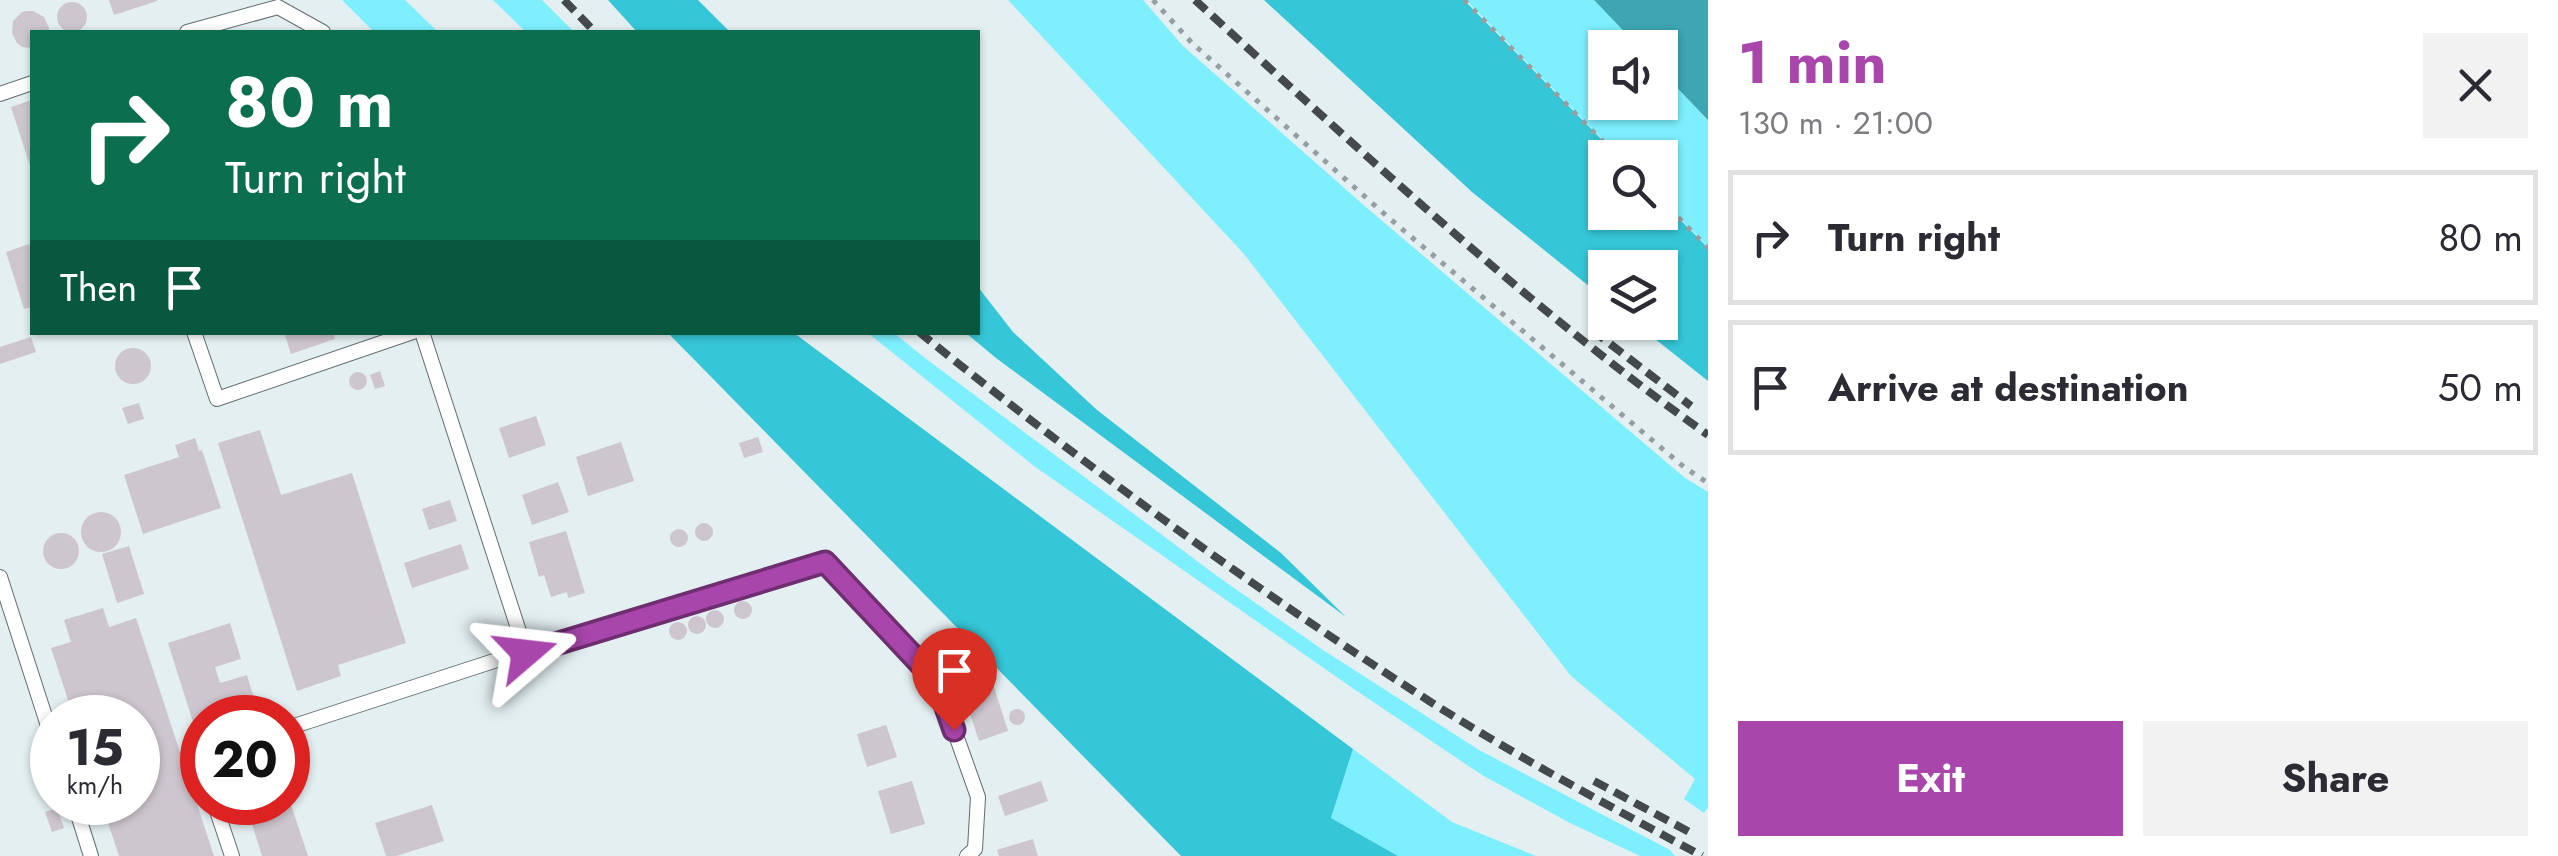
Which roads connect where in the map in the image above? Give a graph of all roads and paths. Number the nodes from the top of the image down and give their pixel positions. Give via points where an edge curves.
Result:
1 (1153, 0) edge
2 (1464, 0) edge
3 (276, 4) edge
4 (194, 30) edge
5 (321, 30) edge
6 (30, 84) edge
7 (0, 94) edge
8 (1601, 140) edge
9 (1678, 217) edge
10 (1708, 248) edge
11 (195, 335) edge
12 (404, 335) edge
13 (423, 335) edge
14 (1708, 483) edge
15 (0, 577) edge
16 (526, 653) junction
17 (38, 695) edge
18 (310, 721) edge
19 (81, 825) edge
20 (222, 825) edge
21 (91, 856) edge
22 (232, 856) edge
23 (967, 856) edge

1 - 14 path via 1192,43 1389,218
2 - 8 path
3 - 4 lane
3 - 5 lane
6 - 7 lane
9 - 10 path
11 - 12 lane via 216,399
13 - 16 lane
15 - 17 lane
16 - 18 lane
16 - 23 lane via 825,562 928,672 942,696 978,797 975,849
19 - 21 lane
20 - 22 lane

